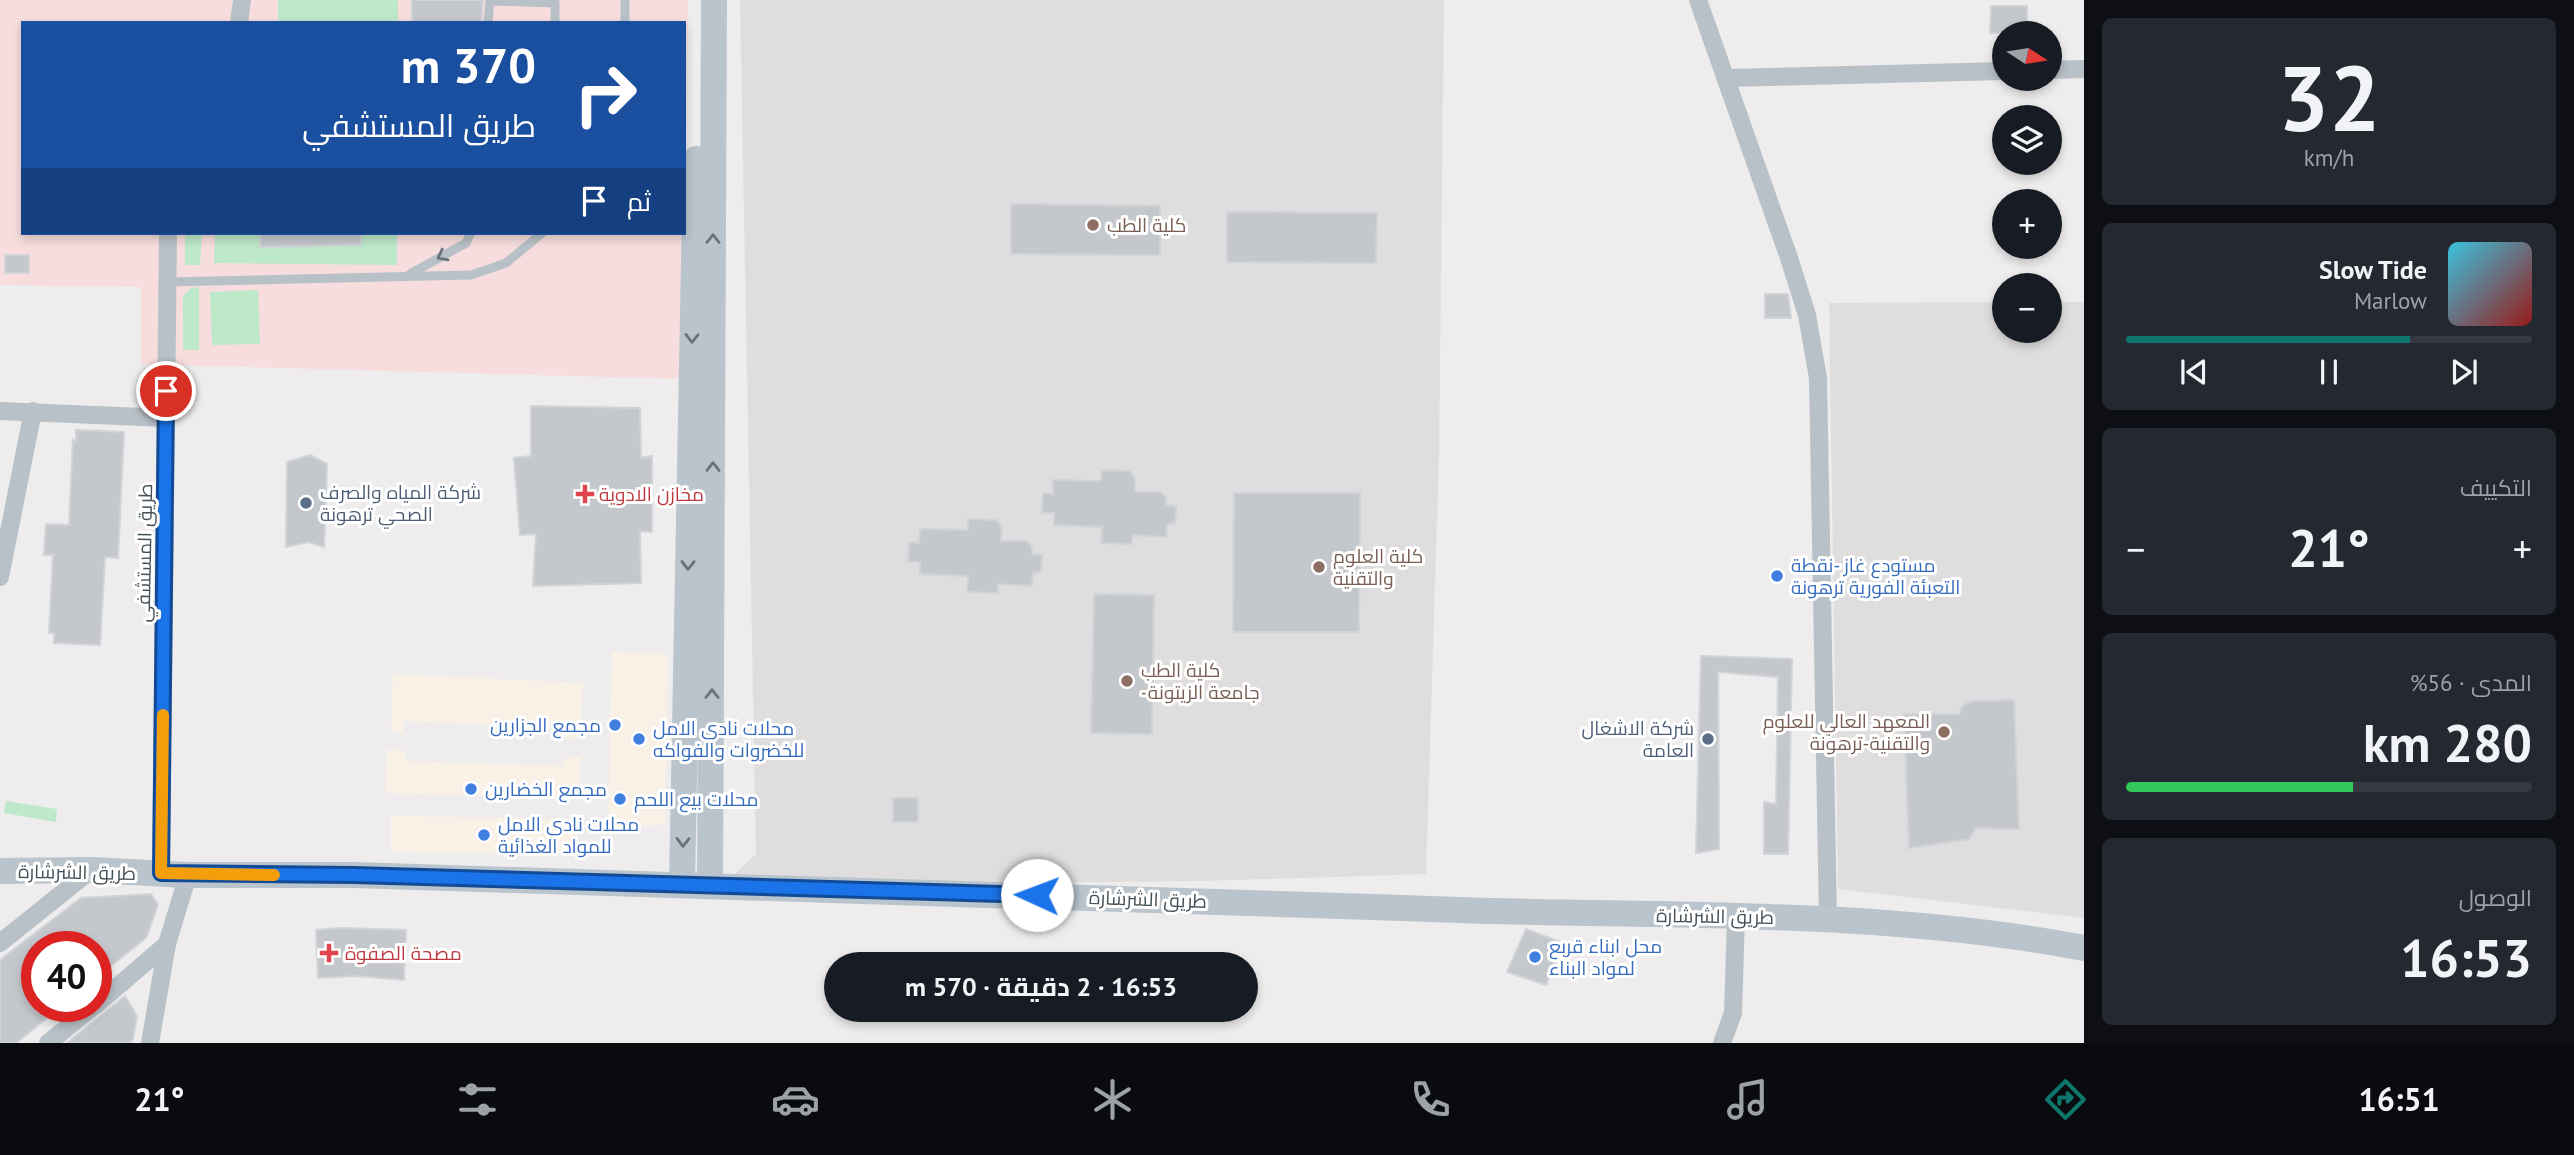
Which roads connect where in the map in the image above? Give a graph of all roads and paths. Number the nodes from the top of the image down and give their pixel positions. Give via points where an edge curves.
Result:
1 (242, 0) edge
2 (625, 0) edge
3 (699, 0) edge
4 (714, 0) edge
5 (1698, 0) edge
6 (239, 21) edge
7 (488, 21) edge
8 (555, 21) edge
9 (625, 21) edge
10 (2084, 69) edge
11 (2062, 70) edge
12 (1992, 71) edge
13 (1726, 78) junction
14 (168, 235) edge
15 (470, 235) edge
16 (540, 235) edge
17 (408, 275) junction
18 (167, 282) junction
19 (0, 411) edge
20 (33, 411) junction
21 (166, 418) junction
22 (0, 577) edge
23 (0, 870) edge
24 (91, 870) junction
25 (161, 873) junction
26 (188, 875) junction
27 (682, 884) junction
28 (710, 885) junction
29 (1736, 917) junction
30 (1828, 919) junction
31 (0, 943) edge
32 (167, 944) junction
33 (2084, 948) edge
34 (112, 991) edge
35 (75, 1022) edge
36 (48, 1043) edge
37 (149, 1043) edge
38 (1722, 1043) edge

1 - 6 street
2 - 9 lane
3 -> 27 street
28 -> 4 street
5 - 13 street
7 - 8 lane via 490,1 555,3
10 - 11 street
12 - 13 street
13 - 30 street via 1807,315 1818,378
14 - 18 street, طريق المستشفي
15 -> 17 lane via 466,243
16 - 17 lane via 506,263 471,275
17 - 18 lane
18 - 21 street, طريق المستشفي
19 - 20 street
20 - 21 street
20 - 22 street
21 - 25 street, طريق المستشفي
23 - 24 street, طريق الشرشارة
24 - 25 street, طريق الشرشارة
24 - 31 street
25 - 26 street, طريق الشرشارة
26 - 27 street, طريق الشرشارة
26 - 32 street
27 - 28 street, طريق الشرشارة
28 - 29 street, طريق الشرشارة
29 - 30 street, طريق الشرشارة
29 - 38 street via 1733,1013
30 - 33 street, طريق الشرشارة via 2023,936
32 - 34 street
32 - 37 street
35 - 36 street

